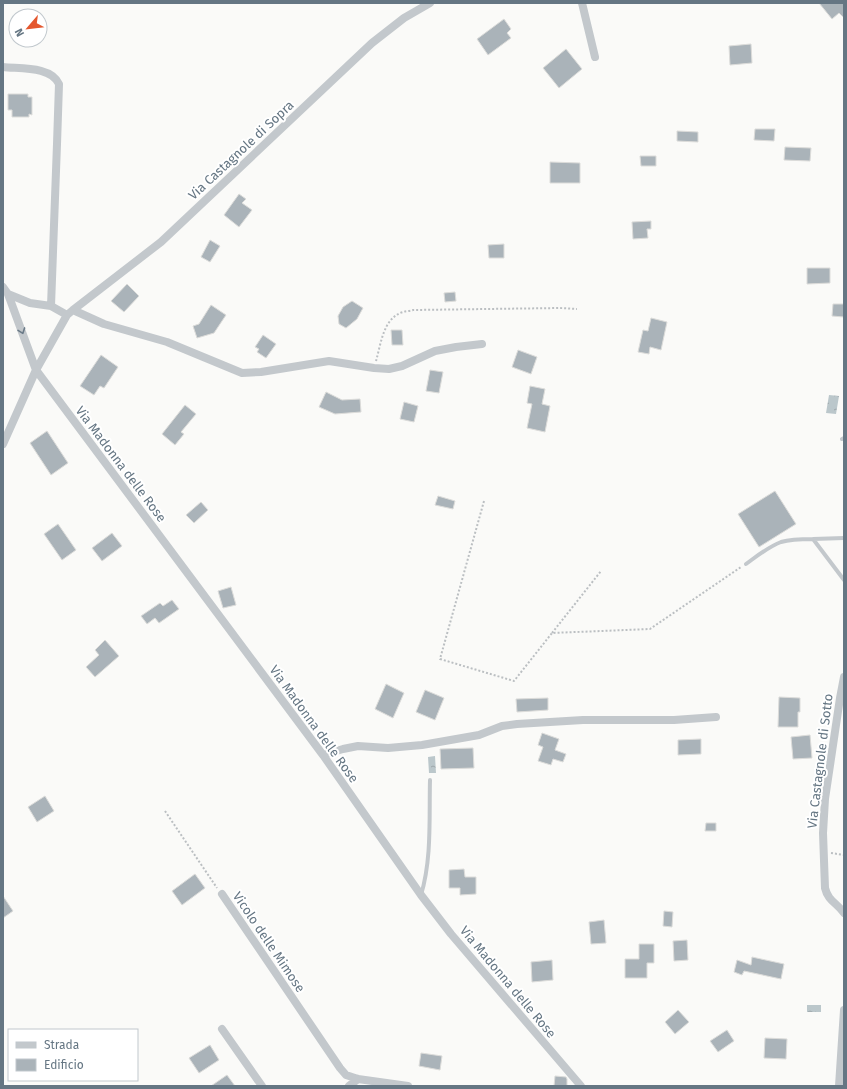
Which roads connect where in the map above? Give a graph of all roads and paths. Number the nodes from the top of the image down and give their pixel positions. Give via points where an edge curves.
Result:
1 (430, 3) edge
2 (582, 3) edge
3 (595, 57) dead end
4 (3, 67) edge
5 (6, 291) edge
6 (50, 306) junction
7 (577, 309) dead end
8 (70, 312) junction
9 (482, 344) dead end
10 (374, 368) junction
11 (36, 370) junction
12 (3, 444) edge
13 (484, 500) dead end
14 (844, 538) edge
15 (813, 540) junction
16 (746, 564) joint
17 (601, 571) dead end
18 (844, 580) edge
19 (552, 633) junction
20 (844, 677) edge
21 (716, 717) dead end
22 (323, 755) junction
23 (430, 780) dead end
24 (165, 811) dead end
25 (222, 894) joint
26 (421, 895) junction
27 (844, 913) edge
28 (844, 1010) edge
29 (222, 1029) dead end
30 (358, 1079) junction
31 (262, 1086) edge
32 (349, 1086) edge
33 (408, 1086) edge
34 (581, 1086) edge
35 (839, 1086) edge

1 - 8 street, Via Castagnole di Sopra via 404,18 372,43 161,242
2 - 3 street
4 - 6 street via 42,71 54,76 58,84
5 - 6 street via 30,303
5 -> 11 street, Via Madonna delle Rose
6 - 8 street
7 - 10 path via 403,312 390,320 384,331
8 - 10 street via 167,342 242,373 329,361
8 - 11 street
9 - 10 street via 435,351 402,366
11 - 12 street
11 - 22 street, Via Madonna delle Rose
13 - 19 path via 440,659 514,680
14 - 15 lane
15 - 16 lane via 782,542
15 - 18 lane
16 - 19 path via 650,629
17 - 19 path
20 - 27 street, Via Castagnole di Sotto via 825,799 823,841 826,893
21 - 22 street via 517,724 502,726 479,735 422,745 388,748 358,746
22 - 26 street, Via Madonna delle Rose
23 - 26 lane via 428,858
24 - 25 path, Vicolo delle Mimose
25 - 30 street, Vicolo delle Mimose via 340,1068 346,1075
26 - 34 street, Via Madonna delle Rose via 451,934
28 - 35 street
29 - 31 street
30 - 32 street
30 - 33 street, Vicolo delle Mimose

